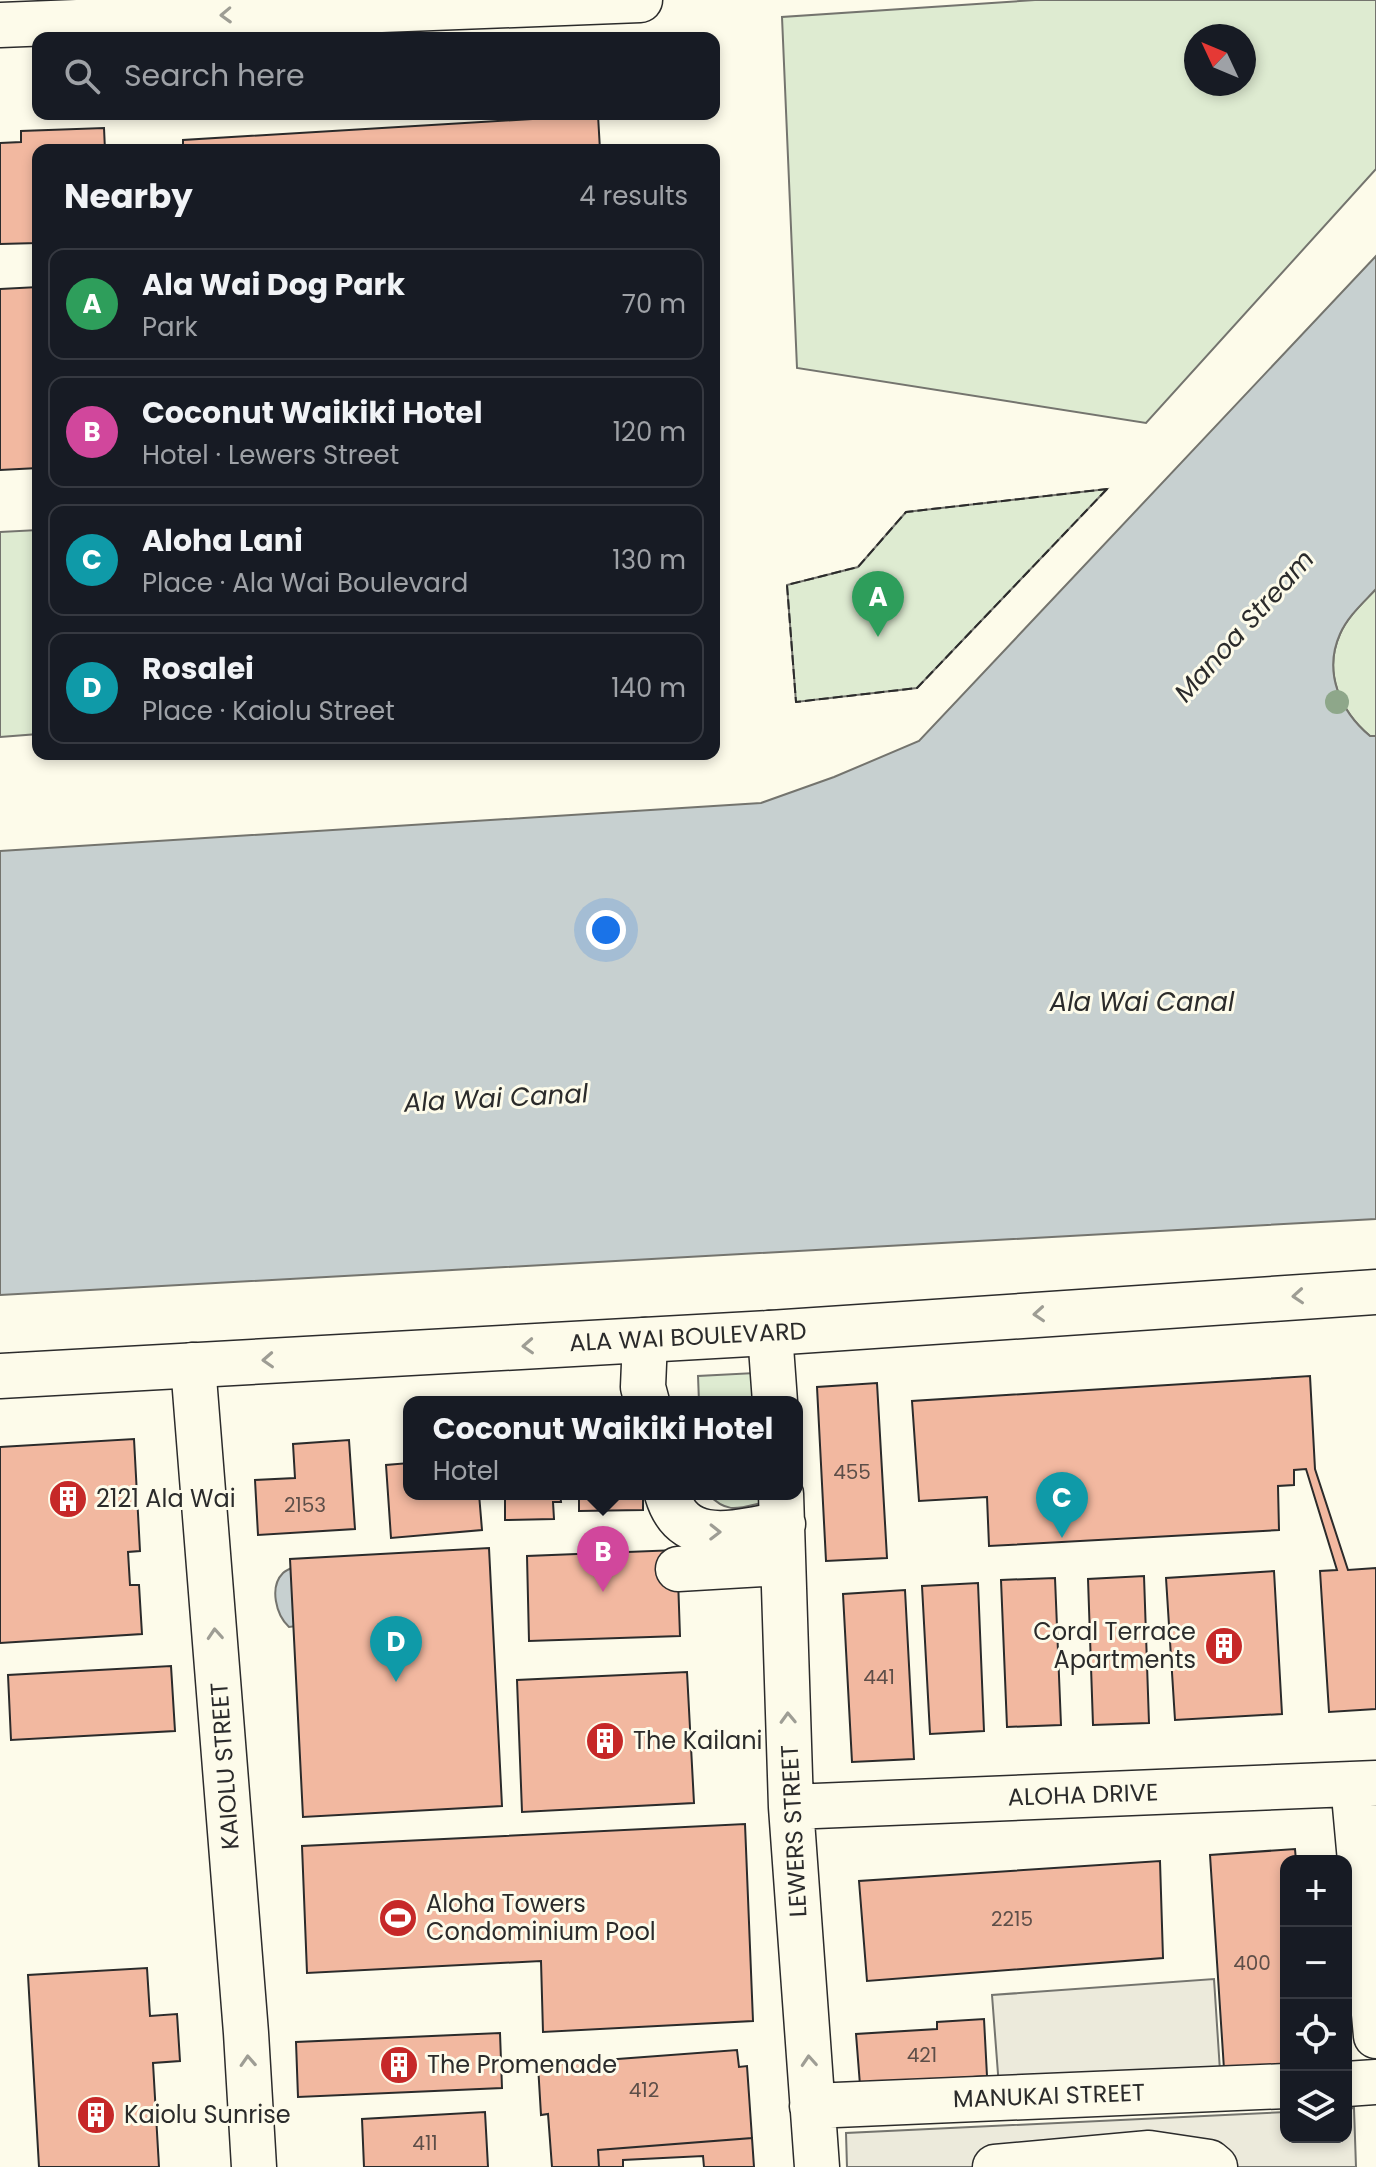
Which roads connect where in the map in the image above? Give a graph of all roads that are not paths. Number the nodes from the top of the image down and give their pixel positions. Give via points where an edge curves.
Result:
1 (640, 0) edge
2 (121, 9) edge
3 (0, 25) edge
4 (1376, 1292) edge
5 (770, 1333) junction
6 (645, 1340) junction
7 (193, 1365) junction
8 (0, 1376) edge
9 (645, 1396) edge
10 (775, 1396) edge
11 (669, 1500) edge
12 (782, 1527) edge
13 (678, 1569) dead end
14 (1365, 1784) edge
15 (791, 1807) junction
16 (1376, 2036) edge
17 (1376, 2082) edge
18 (1352, 2084) edge
19 (1280, 2086) edge
20 (812, 2106) junction
21 (254, 2167) edge
22 (817, 2167) edge
23 (995, 2167) edge
24 (1215, 2167) edge

1 -> 2 street
2 - 3 street
4 -> 5 street, ALA WAI BOULEVARD
5 - 6 street, ALA WAI BOULEVARD
5 - 10 street
6 -> 7 street, ALA WAI BOULEVARD
6 - 9 street
7 - 8 street, ALA WAI BOULEVARD
21 -> 7 street, KAIOLU STREET
11 -> 12 street via 675,1515 700,1532
12 - 13 street
15 -> 12 street, LEWERS STREET
14 - 15 street, ALOHA DRIVE
14 - 16 street
20 -> 15 street, LEWERS STREET
17 - 18 street
19 - 20 street, MANUKAI STREET
20 - 22 street, LEWERS STREET
23 - 24 street via 1149,2153

